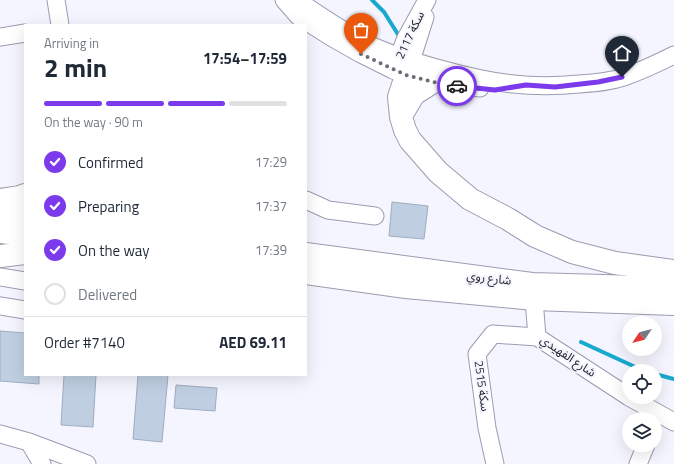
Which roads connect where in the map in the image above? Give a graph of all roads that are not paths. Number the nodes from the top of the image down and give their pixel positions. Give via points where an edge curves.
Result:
1 (56, 0) edge
2 (284, 0) edge
3 (297, 0) edge
4 (428, 0) edge
5 (60, 24) edge
6 (24, 33) edge
7 (0, 38) edge
8 (674, 56) edge
9 (402, 66) junction
10 (433, 82) junction
11 (526, 85) junction
12 (401, 117) junction
13 (24, 195) edge
14 (0, 200) edge
15 (307, 200) edge
16 (0, 211) edge
17 (24, 215) edge
18 (375, 216) dead end
19 (0, 232) edge
20 (24, 236) edge
21 (24, 253) edge
22 (307, 254) edge
23 (0, 256) edge
24 (674, 271) edge
25 (307, 273) edge
26 (0, 277) edge
27 (24, 281) edge
28 (674, 288) edge
29 (534, 299) junction
30 (674, 304) edge
31 (0, 306) edge
32 (24, 310) edge
33 (537, 337) junction
34 (622, 392) edge
35 (638, 404) edge
36 (664, 423) edge
37 (0, 434) edge
38 (29, 442) junction
39 (643, 452) edge
40 (42, 464) edge
41 (87, 464) edge
42 (495, 464) edge
43 (638, 464) edge

1 - 5 street
2 - 9 street via 298,16 361,54
3 - 9 street
4 - 9 street, سكة 2117
6 - 7 street
8 - 11 street via 622,77 598,82 555,87
9 - 10 street
9 - 11 street via 511,85
9 - 12 main road via 399,97
10 - 11 street via 495,90
10 - 12 main road via 414,94
12 - 24 main road via 410,140 438,172 470,199 535,236 572,252 615,263
13 - 14 main road
15 - 18 street via 328,210
16 - 17 main road
19 - 20 main road
21 - 23 main road
22 - 28 main road, شارع روي via 532,284
25 - 29 main road, شارع روي via 406,287
26 - 27 street
29 - 30 main road, شارع روي
29 - 33 street, شارع الفهيدي
31 - 32 street
33 - 34 street, شارع الفهيدي
33 - 42 street, سكة 2515 via 493,334 477,354 487,428
35 - 36 street, شارع الفهيدي
37 - 38 street
38 - 40 street
38 - 41 street
39 - 43 street

